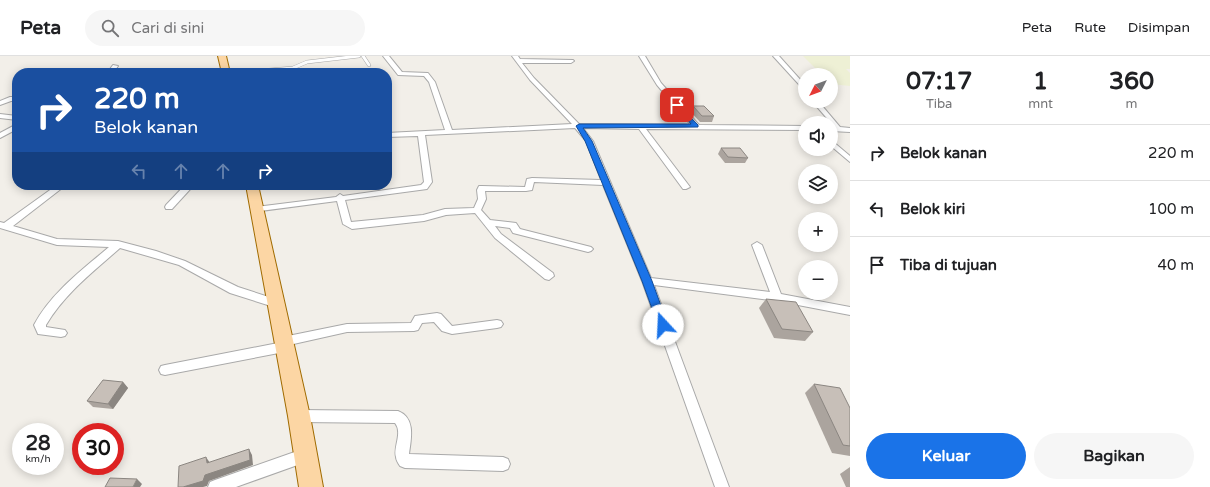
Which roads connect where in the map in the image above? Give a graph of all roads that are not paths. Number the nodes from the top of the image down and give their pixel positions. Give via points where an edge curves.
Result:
1 (222, 56) edge
2 (359, 56) edge
3 (363, 56) edge
4 (386, 56) edge
5 (642, 56) edge
6 (776, 56) edge
7 (516, 58) edge
8 (571, 61) dead end
9 (369, 65) dead end
10 (225, 68) edge
11 (292, 68) edge
12 (798, 81) edge
13 (12, 99) edge
14 (0, 103) edge
15 (0, 116) edge
16 (12, 117) edge
17 (579, 126) junction
18 (641, 126) junction
19 (696, 126) junction
20 (798, 128) edge
21 (12, 129) edge
22 (838, 129) edge
23 (850, 130) edge
24 (449, 132) junction
25 (420, 133) junction
26 (0, 136) edge
27 (392, 136) edge
28 (838, 149) edge
29 (850, 160) edge
30 (606, 182) junction
31 (686, 187) dead end
32 (55, 190) edge
33 (185, 190) edge
34 (253, 190) edge
35 (340, 197) junction
36 (169, 207) dead end
37 (256, 210) junction
38 (477, 210) junction
39 (488, 223) junction
40 (3, 226) edge
41 (118, 244) junction
42 (757, 245) dead end
43 (588, 249) dead end
44 (548, 276) dead end
45 (647, 281) junction
46 (777, 297) junction
47 (274, 303) junction
48 (850, 311) edge
49 (497, 324) dead end
50 (61, 333) dead end
51 (283, 344) junction
52 (165, 370) dead end
53 (300, 416) junction
54 (306, 455) junction
55 (503, 464) dead end
56 (215, 487) edge
57 (311, 487) edge
58 (722, 487) edge

1 - 10 main road
2 - 11 lane via 307,62
3 - 9 lane
4 - 24 street via 400,74 426,74 432,82
5 - 19 street via 659,84
6 - 12 street
7 - 8 street
7 - 17 street via 540,88
13 - 14 street
15 - 16 street
17 - 18 street
17 - 24 street
17 - 30 street via 589,141
18 - 19 street
18 - 31 street
19 - 20 street
21 - 26 street
22 - 23 street
24 - 25 street
25 - 27 street
25 - 35 street via 427,185
28 - 29 street
30 - 38 street via 532,180 526,190 482,188 481,202
30 - 45 street
32 - 40 street
33 - 36 street
34 - 37 main road
35 - 37 street
35 - 38 street via 347,224 350,226 417,219 445,212
37 - 47 main road
38 - 39 street
39 - 43 street via 513,225 516,231
39 - 44 street via 498,236
40 - 41 street via 57,242
41 - 47 street via 168,258 234,290
41 - 50 street via 61,298 43,319 40,325 42,331
42 - 46 street
45 - 46 street
45 - 58 street
46 - 48 street
47 - 51 main road
49 - 51 street via 452,330 446,328 437,318 421,318 414,327 347,328
51 - 52 street
51 - 53 main road
53 - 54 main road
53 - 55 street via 398,417 402,418 405,425 402,456 404,461
54 - 56 street
54 - 57 main road

